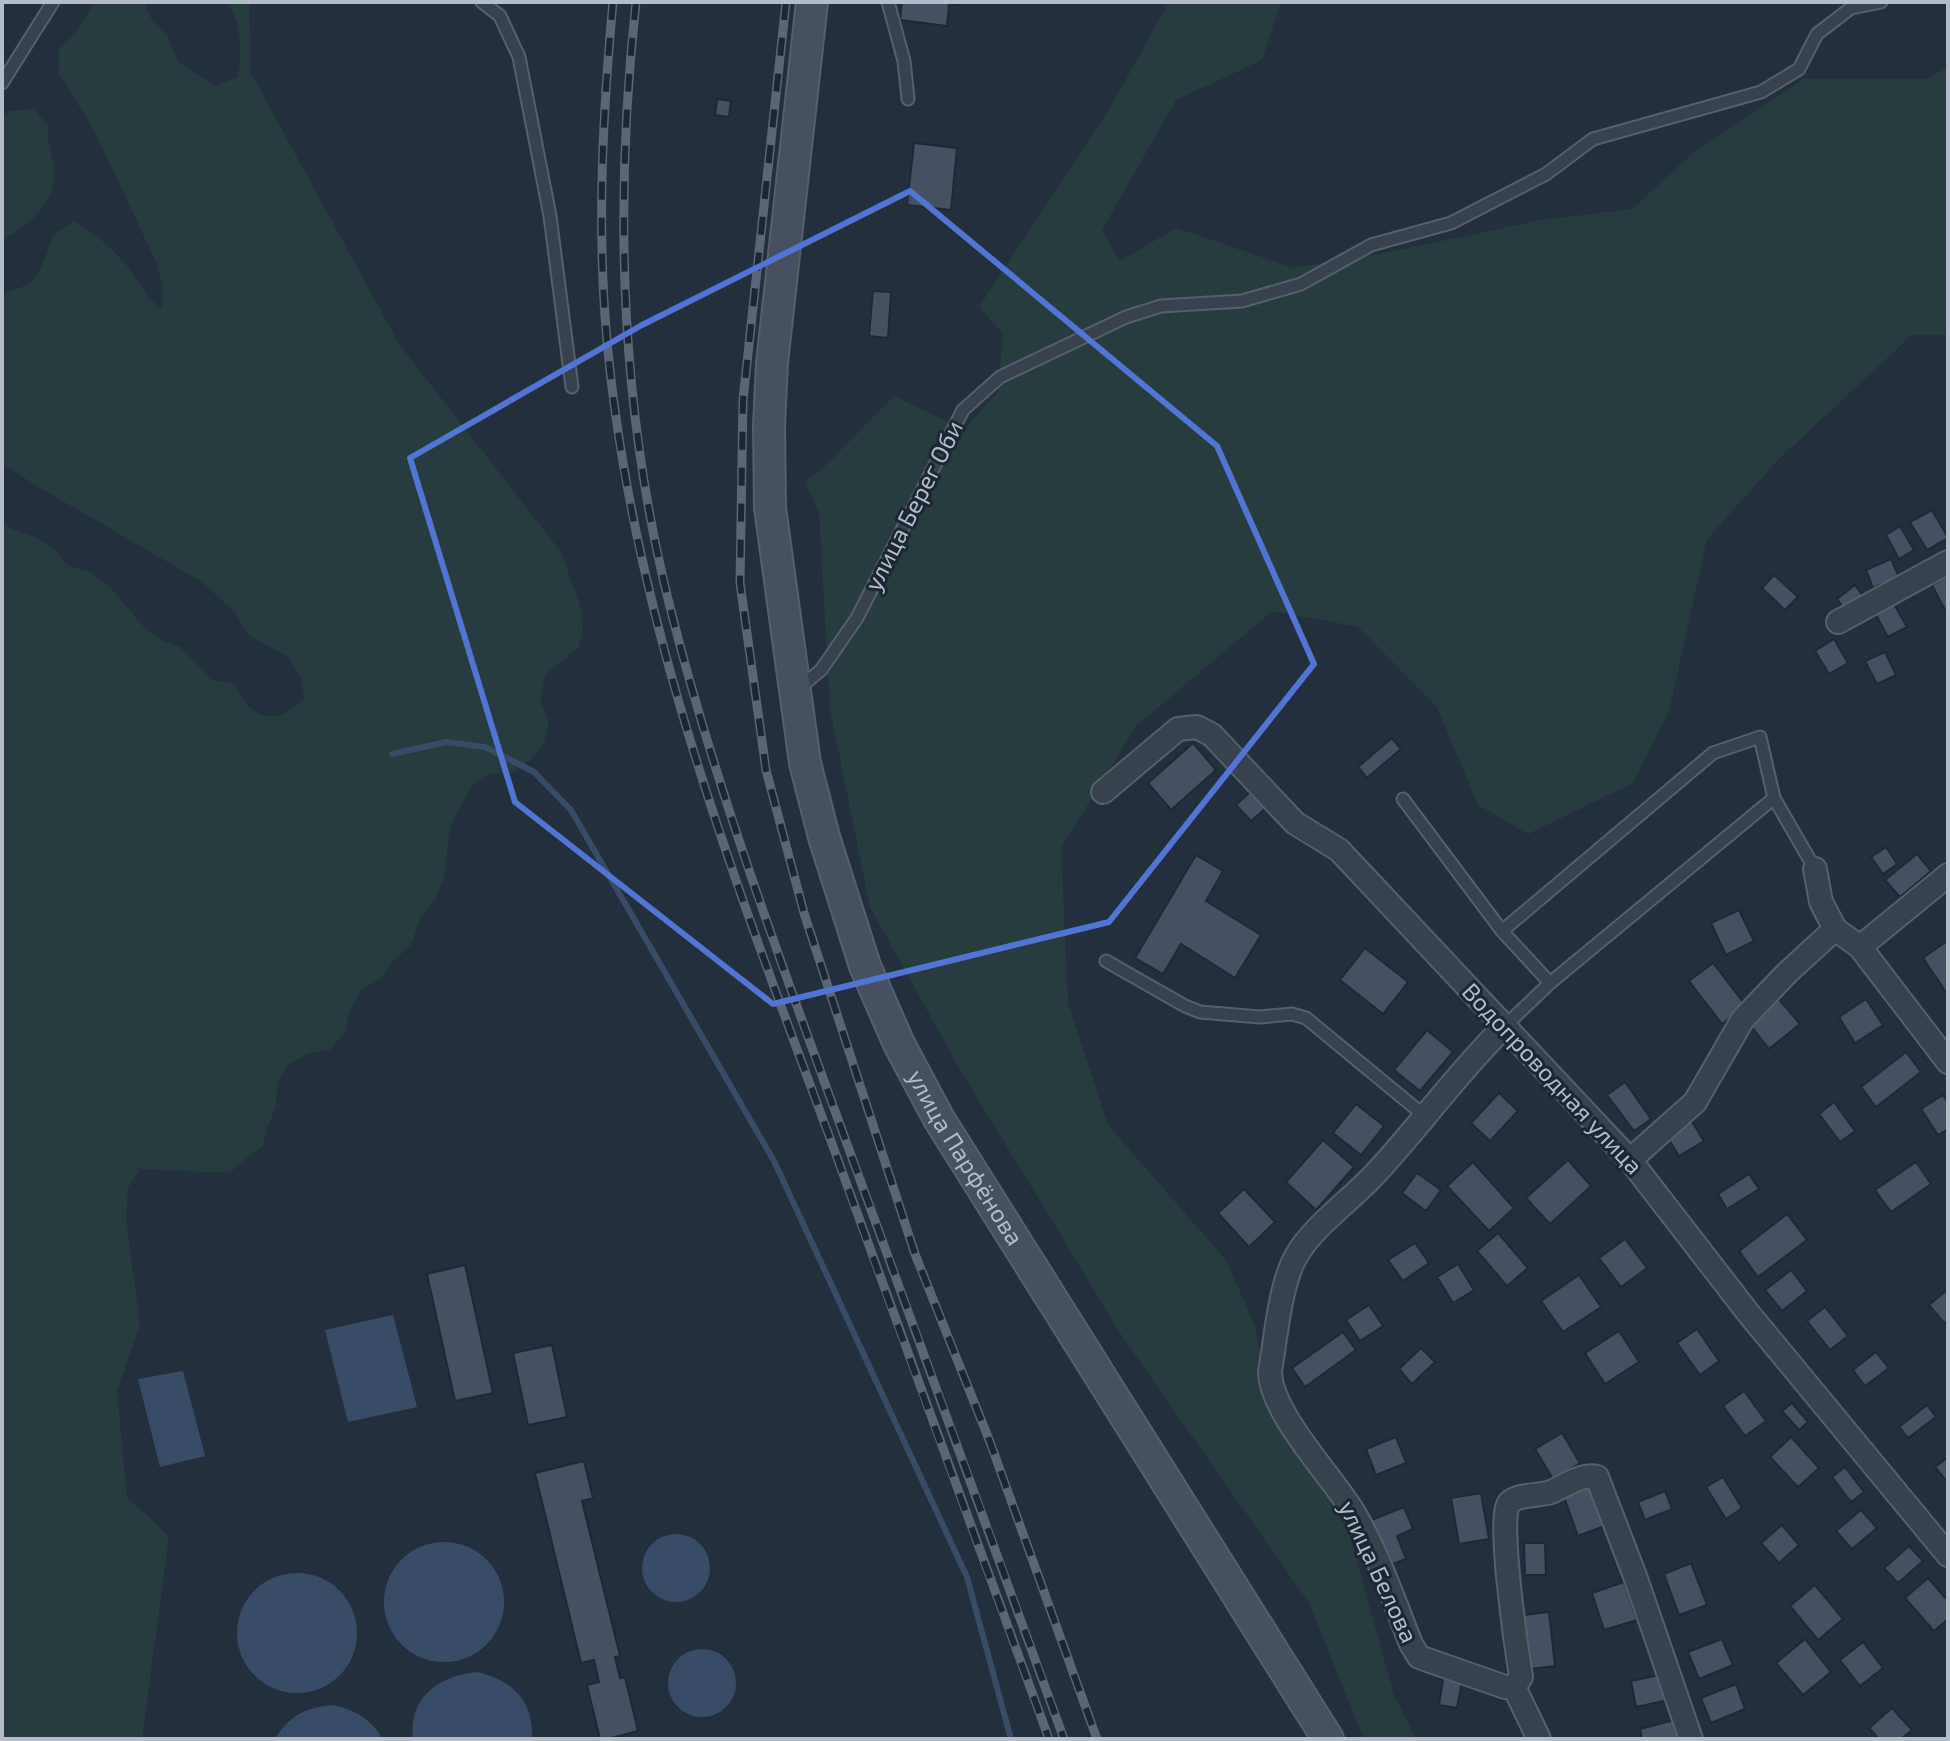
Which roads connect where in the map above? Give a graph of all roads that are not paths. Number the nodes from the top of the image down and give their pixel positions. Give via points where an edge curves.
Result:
1 (53, 2) edge
2 (482, 2) edge
3 (812, 2) edge
4 (888, 2) edge
5 (1881, 2) edge
6 (2, 83) edge
7 (908, 99) dead end
8 (572, 387) dead end
9 (1948, 562) edge
10 (1838, 622) dead end
11 (794, 692) junction
12 (1103, 792) dead end
13 (1774, 798) junction
14 (1403, 799) dead end
15 (1815, 869) joint
16 (1948, 875) edge
17 (1835, 929) junction
18 (1502, 931) junction
19 (1860, 947) junction
20 (1106, 961) dead end
21 (1550, 983) junction
22 (1504, 1027) junction
23 (1948, 1062) edge
24 (1426, 1117) junction
25 (1630, 1160) junction
26 (1948, 1555) edge
27 (1514, 1687) junction
28 (1328, 1739) edge
29 (1539, 1739) edge
30 (1691, 1739) edge

1 - 6 lane
2 - 8 lane via 500,16 519,57 550,216
3 - 11 main road, улица Парфёнова via 769,425 770,508
4 - 7 lane
5 - 11 lane, улица Берег Оби via 1851,8 1817,34 1799,69 1761,92 1593,139 1546,174 1451,223 1371,245 1301,284 1242,301 1161,306 1126,317 1000,377 963,410 857,618 821,670
9 - 10 street
11 - 28 main road, улица Парфёнова via 805,763 842,900 899,1044 988,1201
12 - 22 street, Водопроводная улица via 1178,729 1197,727 1212,735 1295,823 1339,850
13 - 15 lane
13 - 18 lane via 1760,737 1713,753
13 - 21 lane
14 - 18 lane
15 - 17 street via 1821,902
16 - 19 street
17 - 19 street
17 - 25 street via 1743,1019 1695,1102
18 - 21 lane
19 - 23 street
20 - 24 lane via 1200,1012 1306,1018
21 - 22 lane
22 - 24 street, улица Белова
22 - 25 street, Водопроводная улица
24 - 27 street, улица Белова via 1298,1253 1285,1283 1270,1386 1356,1515 1419,1657
25 - 26 street, Водопроводная улица
27 - 29 street
27 - 30 street via 1521,1677 1509,1582 1504,1515 1508,1504 1597,1477

